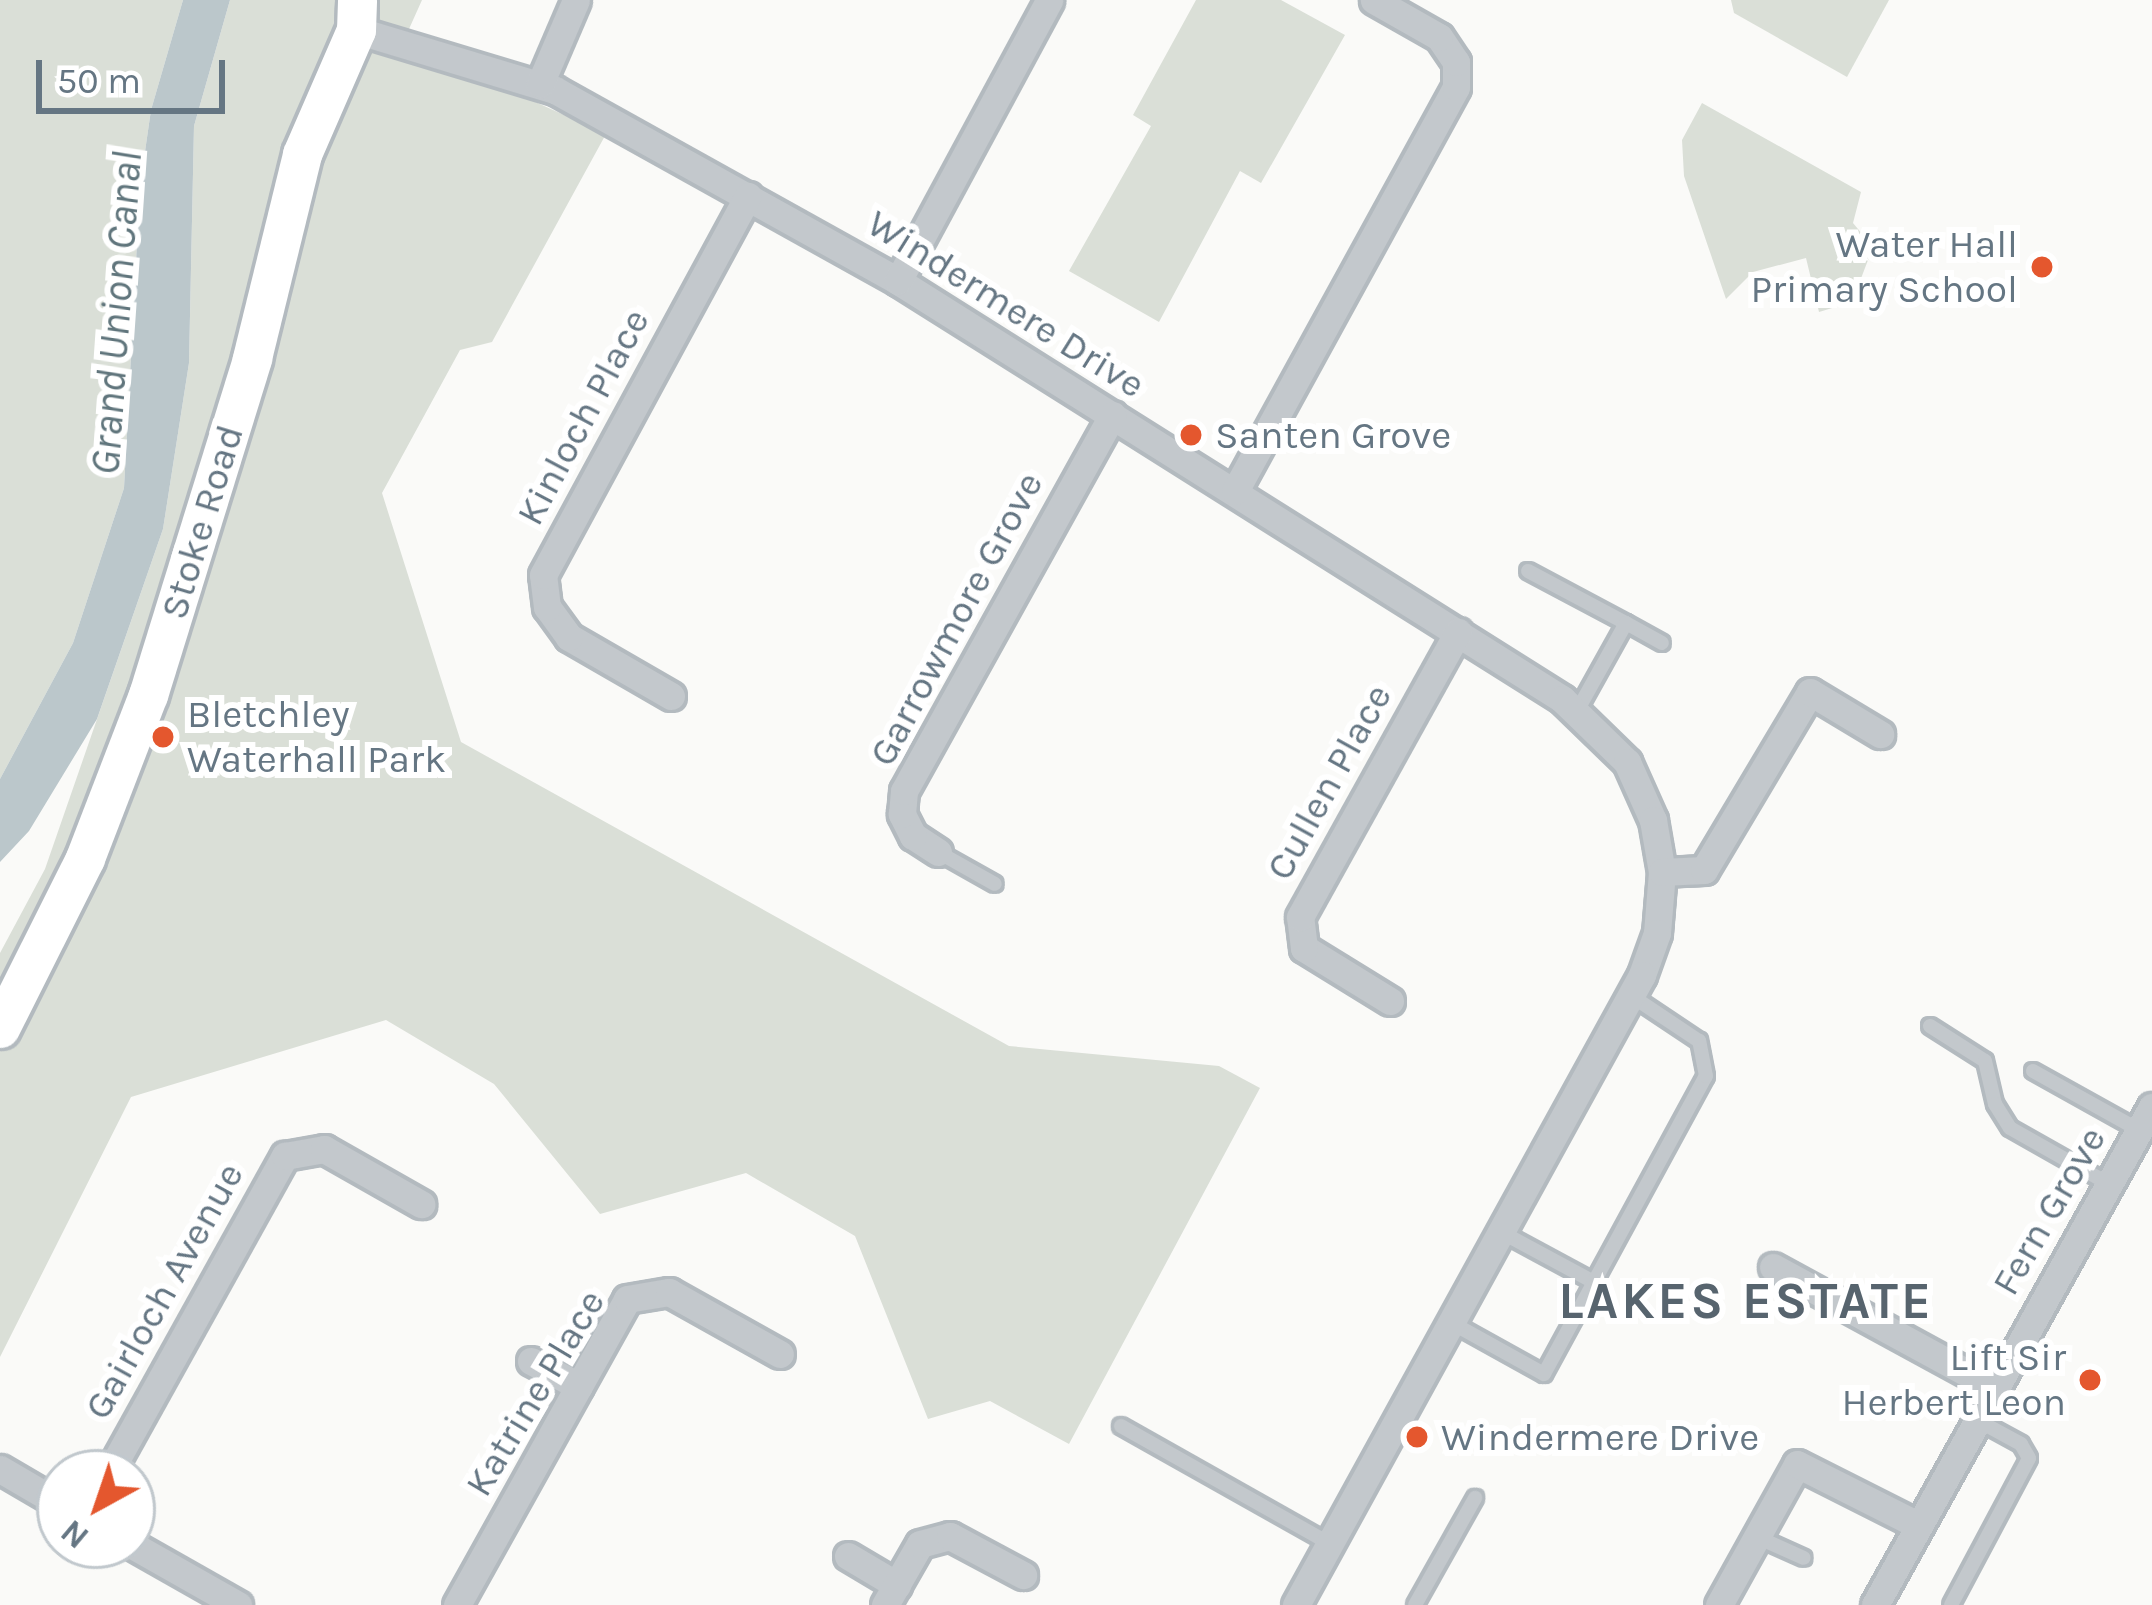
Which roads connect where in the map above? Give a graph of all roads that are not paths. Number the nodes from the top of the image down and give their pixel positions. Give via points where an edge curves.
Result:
1 (576, 0) edge
2 (1048, 0) edge
3 (1374, 0) edge
4 (357, 15) edge
5 (540, 84) junction
6 (748, 196) junction
7 (898, 280) junction
8 (1112, 416) junction
9 (1235, 491) junction
10 (1528, 571) dead end
11 (1626, 623) junction
12 (1458, 632) junction
13 (1662, 643) dead end
14 (671, 696) dead end
15 (1577, 711) junction
16 (1880, 734) dead end
17 (938, 852) joint
18 (1663, 872) junction
19 (995, 884) dead end
20 (1633, 997) junction
21 (1390, 1001) dead end
22 (1930, 1026) dead end
23 (0, 1028) edge
24 (2033, 1071) dead end
25 (2146, 1118) edge
26 (2109, 1184) junction
27 (422, 1204) dead end
28 (1501, 1232) junction
29 (1773, 1268) dead end
30 (1594, 1282) junction
31 (1452, 1323) junction
32 (780, 1354) dead end
33 (531, 1360) dead end
34 (579, 1386) junction
35 (1993, 1388) junction
36 (1975, 1420) junction
37 (1121, 1426) dead end
38 (123, 1449) edge
39 (0, 1469) edge
40 (36, 1490) edge
41 (1475, 1498) dead end
42 (1918, 1525) junction
43 (1757, 1537) junction
44 (1330, 1544) junction
45 (848, 1556) dead end
46 (1804, 1558) dead end
47 (156, 1559) edge
48 (1023, 1575) dead end
49 (891, 1595) edge
50 (1306, 1602) edge
51 (238, 1605) edge
52 (457, 1605) edge
53 (1415, 1605) edge
54 (1719, 1605) edge
55 (1875, 1605) edge
56 (1951, 1605) edge

1 - 5 street
2 - 7 street
3 - 9 street via 1439,37 1456,62 1456,86
4 - 5 street, Windermere Drive
4 - 23 street, Stoke Road via 302,154 252,358 148,694 85,859
5 - 6 street, Windermere Drive
6 - 7 street, Windermere Drive
6 - 14 street, Kinloch Place via 543,575 548,607 565,633
7 - 8 street, Windermere Drive
8 - 9 street, Windermere Drive
8 - 17 street, Garrowmore Grove via 904,791 902,814 913,836
9 - 12 street, Windermere Drive
10 - 11 lane
11 - 13 lane
11 - 15 lane
12 - 15 street, Windermere Drive
12 - 21 street, Cullen Place via 1300,917 1304,948
15 - 18 street, Windermere Drive via 1635,778
16 - 18 street via 1810,692 1704,870
17 - 19 lane
18 - 20 street, Windermere Drive via 1657,933
20 - 28 street, Windermere Drive
20 - 30 lane via 1699,1041 1707,1071
22 - 26 lane via 1985,1061 2010,1127
24 - 25 lane
25 - 26 street, Fern Grove
26 - 35 street, Fern Grove
27 - 38 street, Gairloch Avenue via 324,1149 285,1156
28 - 30 lane
28 - 31 street, Windermere Drive
29 - 35 street
30 - 31 lane via 1544,1375
31 - 44 street, Windermere Drive
32 - 34 street, Katrine Place via 669,1292 627,1299
33 - 34 street
34 - 52 street, Katrine Place
35 - 36 street, Fern Grove
36 - 42 street, Fern Grove
36 - 56 lane via 2020,1444 2029,1458
37 - 44 lane
39 - 40 street
41 - 53 lane
42 - 43 street via 1806,1462
42 - 55 street, Fern Grove
43 - 46 lane
43 - 54 street
44 - 50 street, Windermere Drive
45 - 49 street
47 - 51 street
48 - 49 street via 950,1536 920,1544

